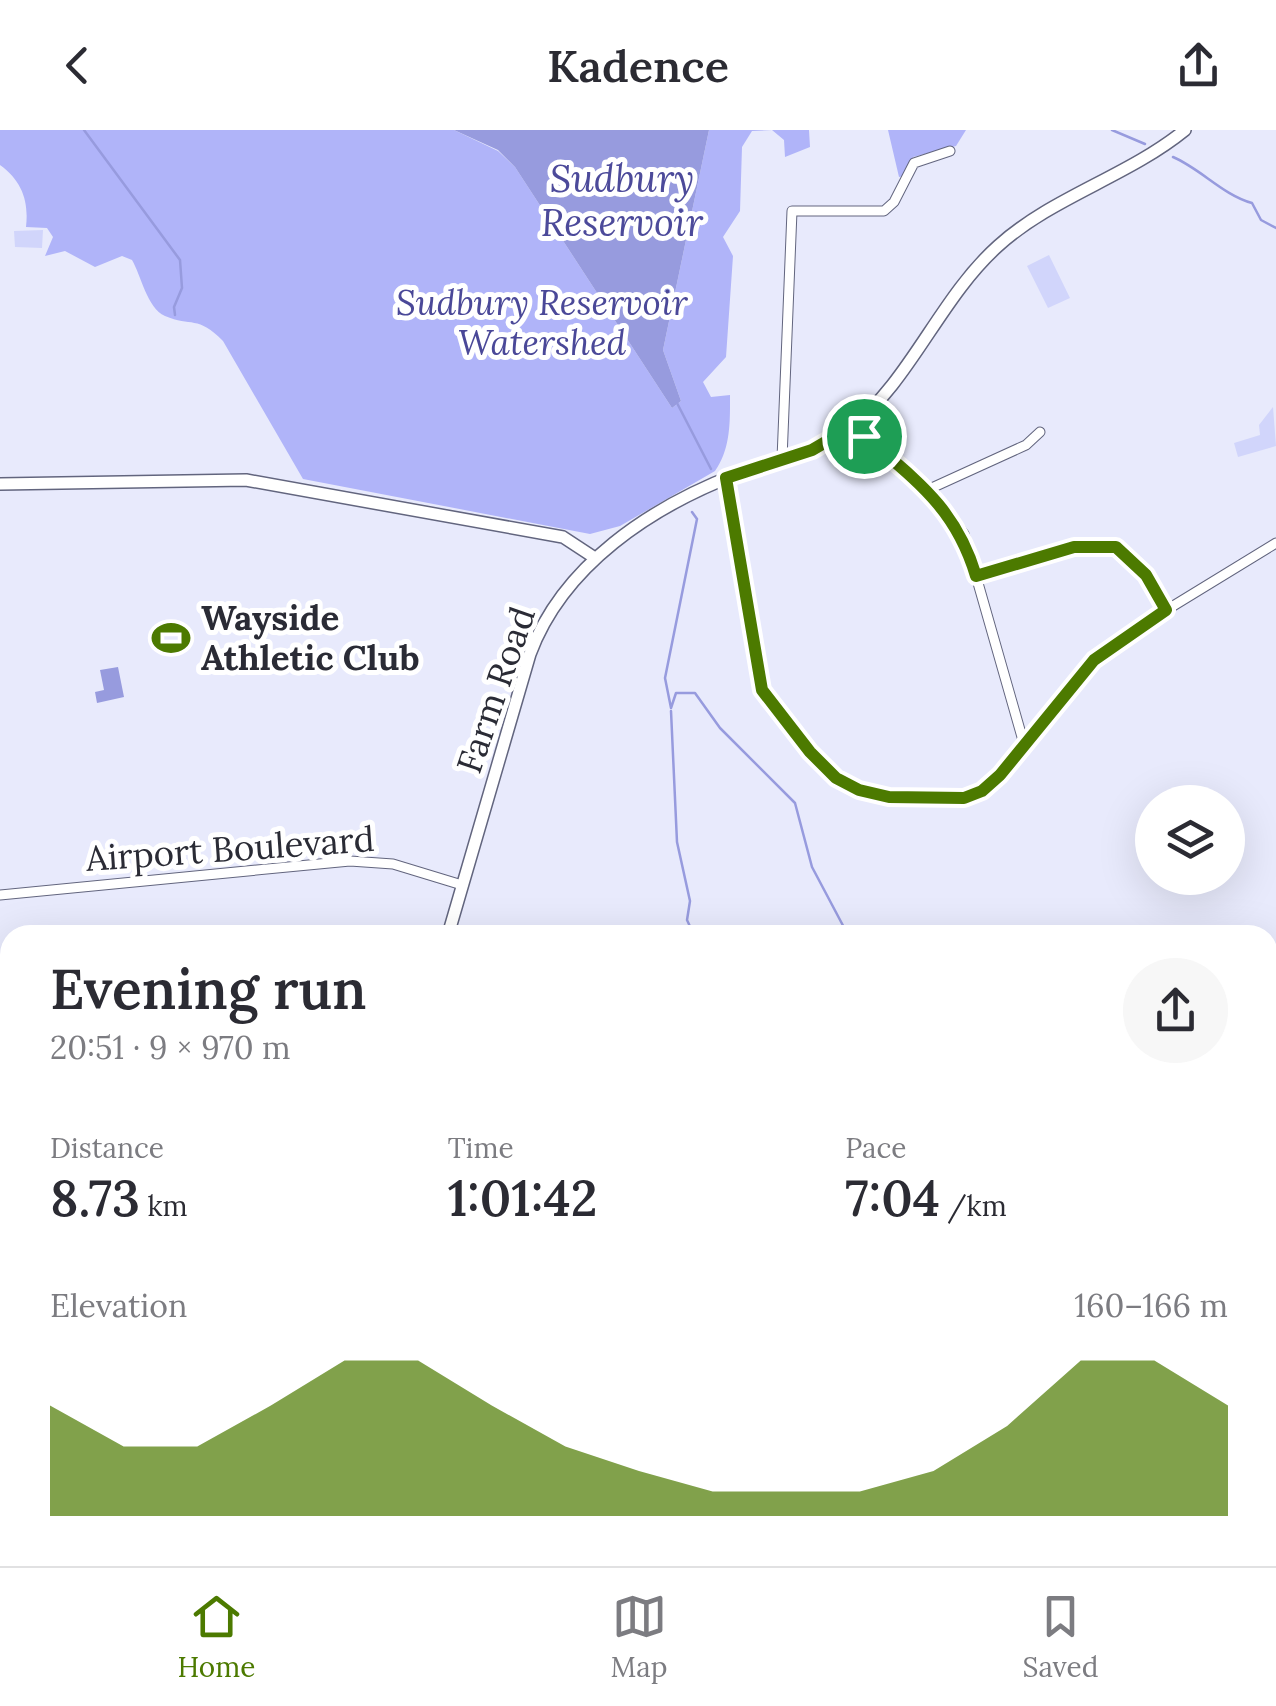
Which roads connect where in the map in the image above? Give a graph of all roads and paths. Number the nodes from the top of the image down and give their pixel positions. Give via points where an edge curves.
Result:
1 (1185, 130) edge
2 (950, 151) dead end
3 (853, 426) junction
4 (1040, 432) dead end
5 (782, 459) junction
6 (726, 478) junction
7 (0, 484) edge
8 (925, 491) junction
9 (1276, 543) edge
10 (594, 558) junction
11 (976, 576) junction
12 (1166, 610) junction
13 (1024, 744) junction
14 (462, 885) junction
15 (0, 895) edge
16 (451, 925) edge

1 - 3 street, Farm Road via 1138,165 999,245 951,296 889,388
2 - 5 street via 914,163 884,211 792,212
3 - 5 street, Farm Road
3 - 8 street
4 - 8 street via 1026,445
5 - 6 street, Farm Road
6 - 10 street, Farm Road
6 - 13 street via 762,690 836,778 889,797 964,798 982,791
7 - 10 street via 266,482 562,537
8 - 11 street via 964,534
9 - 12 street
10 - 14 street, Farm Road via 537,635
11 - 12 street via 1074,547 1116,547 1138,566
11 - 13 street
12 - 13 street via 1094,660
14 - 15 street, Airport Boulevard via 393,864 349,861
14 - 16 street, Farm Road

